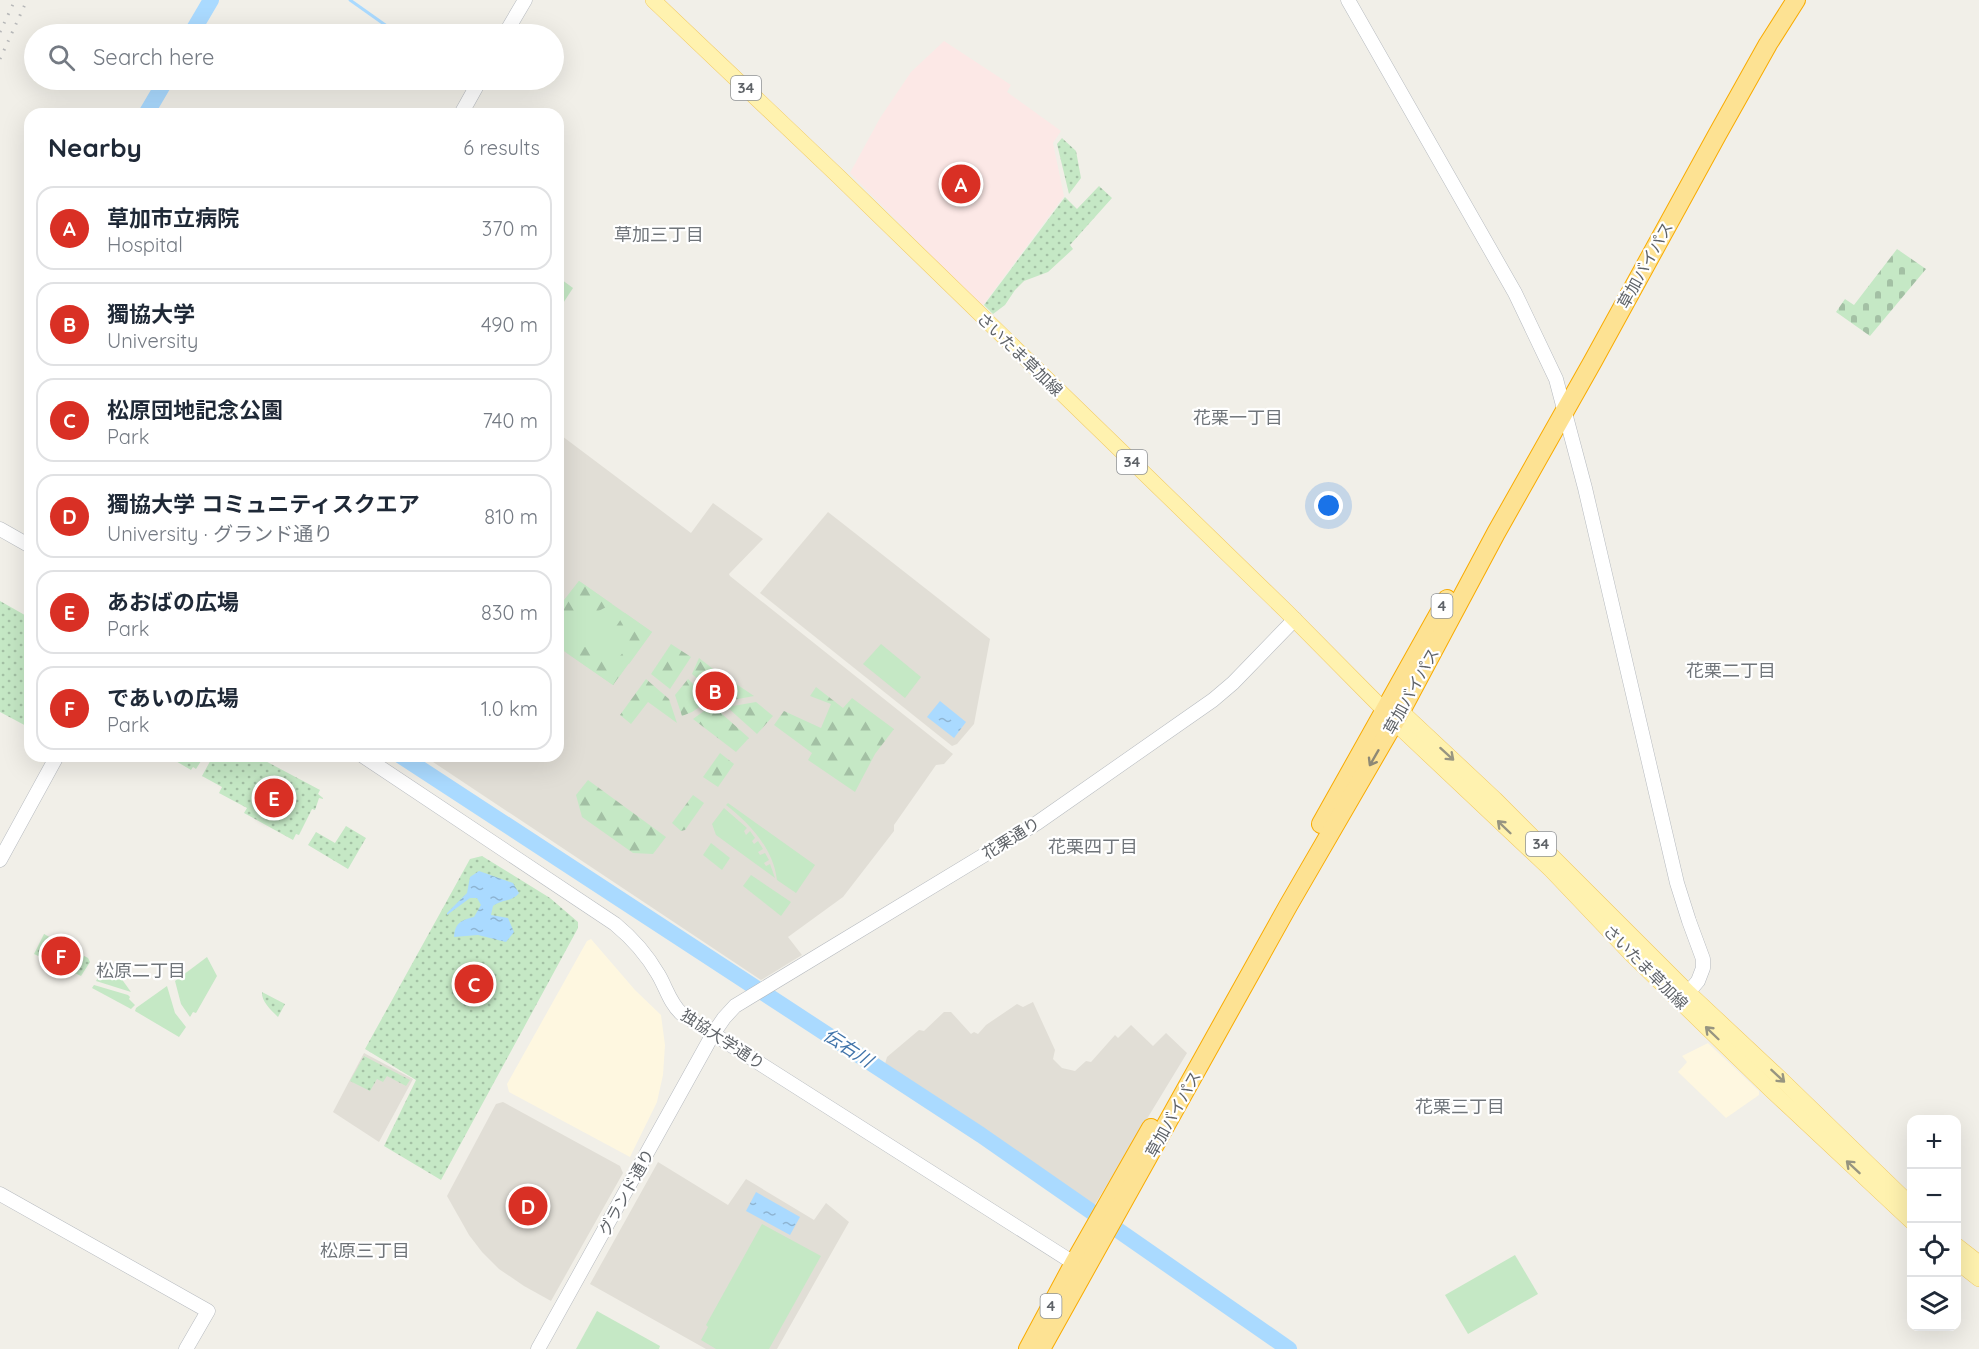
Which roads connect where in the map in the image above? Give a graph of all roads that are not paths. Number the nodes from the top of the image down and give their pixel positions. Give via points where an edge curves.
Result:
1 (525, 0) edge
2 (653, 0) edge
3 (1347, 0) edge
4 (1782, 0) edge
5 (1796, 0) edge
6 (511, 24) edge
7 (474, 90) edge
8 (464, 108) edge
9 (1563, 404) junction
10 (0, 529) edge
11 (24, 543) edge
12 (1295, 619) junction
13 (1393, 714) junction
14 (54, 762) edge
15 (372, 762) edge
16 (0, 860) edge
17 (1685, 997) junction
18 (713, 1034) junction
19 (0, 1194) edge
20 (1907, 1202) edge
21 (1907, 1218) edge
22 (1961, 1249) edge
23 (1979, 1263) edge
24 (1961, 1265) edge
25 (1079, 1267) junction
26 (1979, 1279) edge
27 (186, 1349) edge
28 (538, 1349) edge
29 (1028, 1349) edge
30 (1041, 1349) edge

1 - 6 street
2 - 12 main road, さいたま草加線 / 34
3 - 9 street via 1515,293 1556,379
4 - 9 highway, 草加バイパス / 4 via 1704,135
5 - 9 highway, 草加バイパス / 4
7 - 8 street
9 - 13 highway, 草加バイパス / 4
9 - 17 street via 1677,883 1703,959 1702,975
10 - 11 street
12 - 13 main road, さいたま草加線 / 34
12 - 18 street, 花栗通り via 1213,700 1042,820 741,1001
13 - 17 main road, さいたま草加線 / 34 via 1495,799
13 - 25 highway, 草加バイパス / 4 via 1288,885
14 - 16 street
15 - 18 street, 独協大学通り via 615,924 658,974 678,1011
17 -> 20 main road, さいたま草加線 / 34 via 1783,1080
21 -> 17 main road, さいたま草加線 / 34
18 - 25 street, 独協大学通り
18 - 28 street, グランド通り
19 - 27 street via 208,1311
22 - 23 main road
24 - 26 main road
25 - 29 highway, 草加バイパス / 4
25 - 30 highway, 草加バイパス / 4

